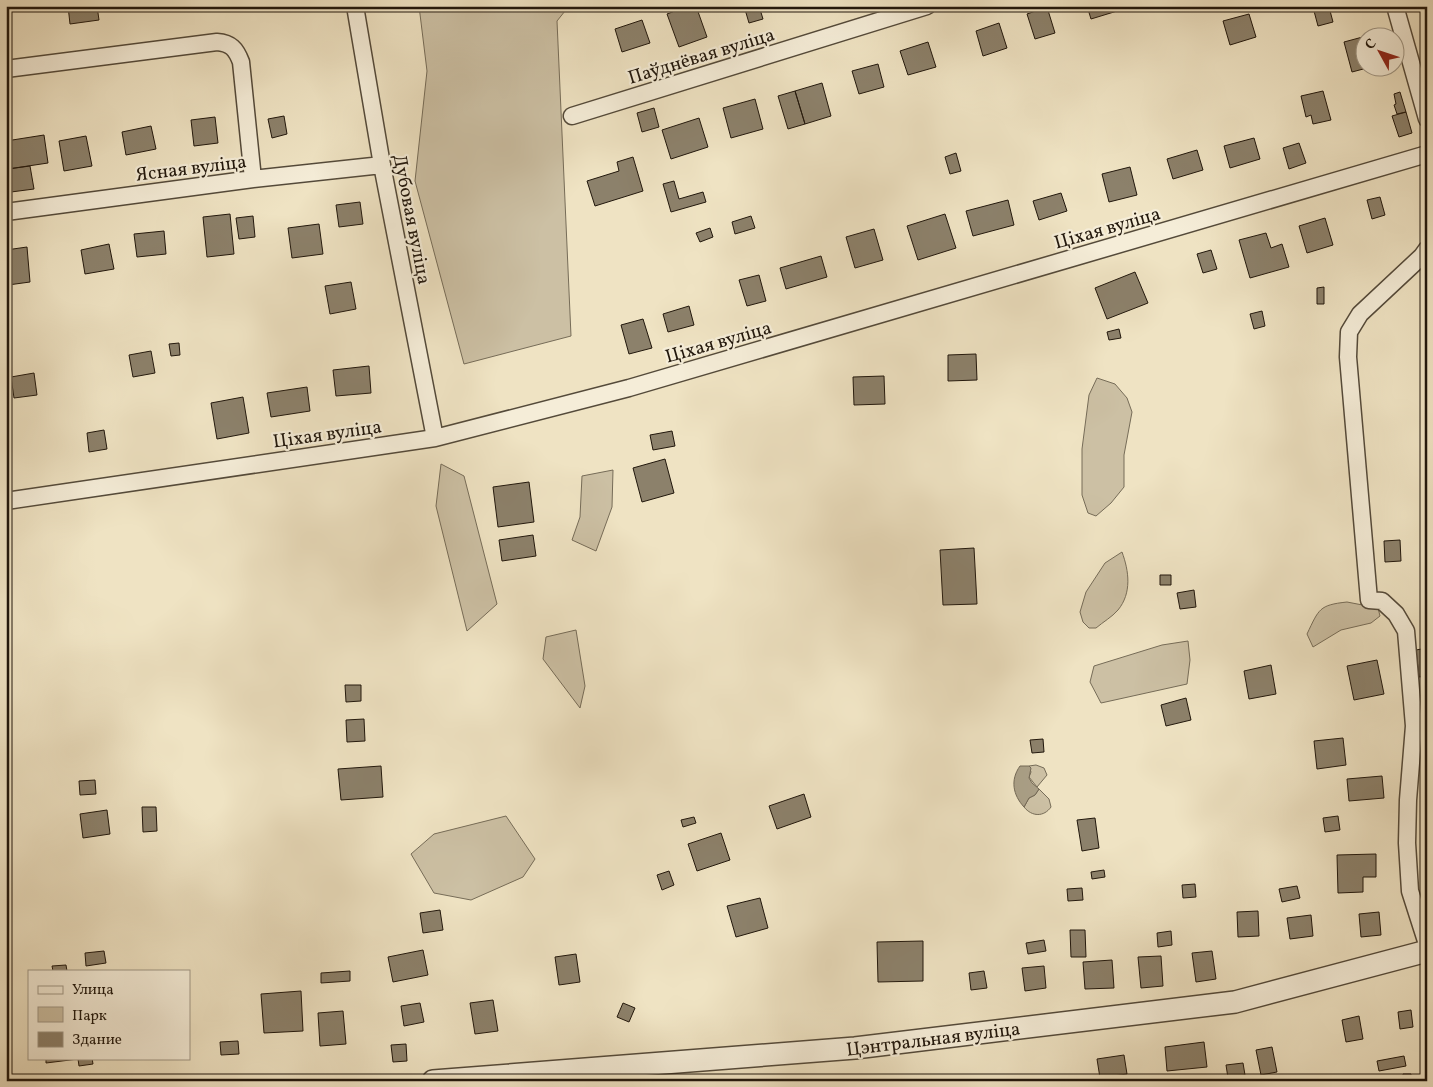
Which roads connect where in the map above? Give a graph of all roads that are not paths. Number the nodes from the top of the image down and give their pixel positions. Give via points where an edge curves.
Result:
1 (355, 6) edge
2 (927, 6) edge
3 (1395, 6) edge
4 (6, 69) edge
5 (572, 116) dead end
6 (1427, 118) edge
7 (1427, 154) edge
8 (382, 165) junction
9 (253, 179) junction
10 (6, 212) edge
11 (1427, 249) edge
12 (435, 438) junction
13 (6, 501) edge
14 (1427, 944) edge
15 (1427, 951) edge
16 (433, 1081) edge

1 - 8 street, Дубовая вуліца
2 - 5 street, Паўднёвая вуліца
3 - 6 street
4 - 9 street via 227,43 237,51 241,62
7 - 12 street, Ціхая вуліца via 629,388
8 - 9 street, Ясная вуліца
8 - 12 street, Дубовая вуліца
9 - 10 street, Ясная вуліца
11 - 14 street via 1360,314 1349,332 1348,356 1369,600 1382,601 1396,614 1406,631 1414,726 1407,843 1410,892
12 - 13 street, Ціхая вуліца
15 - 16 street, Цэнтральная вуліца via 1235,1002 855,1048

